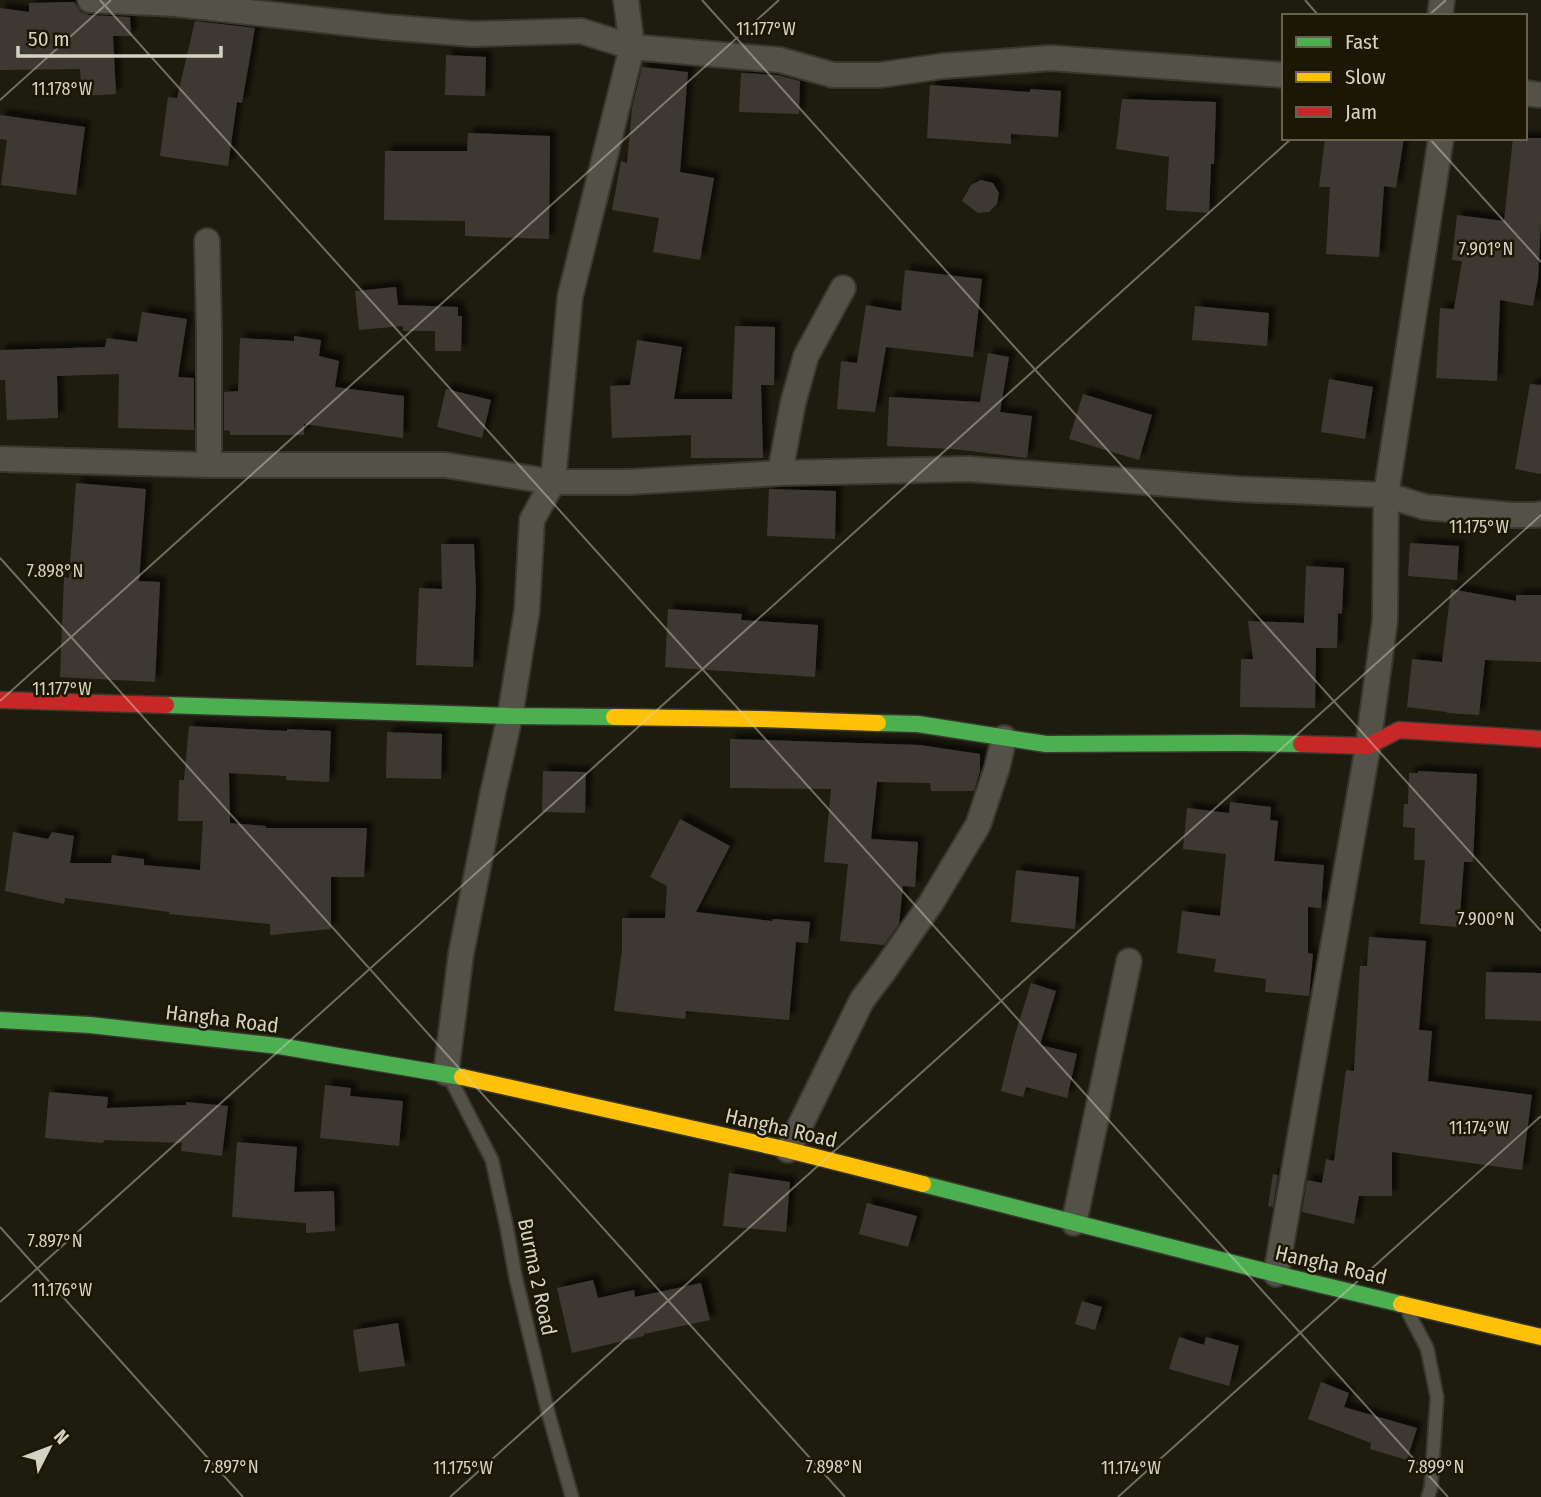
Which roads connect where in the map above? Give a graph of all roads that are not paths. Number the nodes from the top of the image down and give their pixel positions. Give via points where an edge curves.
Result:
1 (90, 0) edge
2 (625, 0) edge
3 (632, 47) junction
4 (1282, 75) edge
5 (1441, 140) edge
6 (207, 241) dead end
7 (843, 288) dead end
8 (0, 459) edge
9 (209, 465) junction
10 (779, 473) junction
11 (553, 482) junction
12 (1386, 495) junction
13 (1541, 514) edge
14 (0, 700) edge
15 (510, 716) junction
16 (1004, 738) junction
17 (1541, 739) edge
18 (1368, 746) junction
19 (1129, 961) dead end
20 (0, 1020) edge
21 (446, 1073) junction
22 (788, 1150) junction
23 (1074, 1223) junction
24 (1276, 1274) junction
25 (1404, 1304) junction
26 (1541, 1336) edge
27 (572, 1497) edge
28 (1428, 1497) edge

1 - 3 street via 176,4 472,34 581,31
2 - 3 street
3 - 4 street via 780,60 833,75 880,75 1051,58
3 - 11 street via 570,297
5 - 12 street
6 - 9 street
7 - 10 street via 806,356
8 - 9 street
9 - 11 street via 445,465
10 - 11 street
10 - 12 street via 968,469
11 - 15 street via 532,520 527,610
12 - 13 street via 1425,507
12 - 18 street via 1385,620
14 - 15 main road
15 - 16 main road via 918,724
15 - 21 street via 461,954
16 - 18 main road via 1046,744
16 - 22 street via 978,825 931,904 862,1000
17 - 18 main road via 1399,730
18 - 24 street
19 - 23 street
20 - 21 main road, Hangha Road via 279,1046
21 - 22 main road, Hangha Road
21 - 27 lane, Burma 2 Road via 492,1160 522,1305
22 - 23 main road, Hangha Road
23 - 24 main road, Hangha Road
24 - 25 main road, Hangha Road
25 - 26 main road, Hangha Road
25 - 28 lane via 1427,1348 1437,1396

